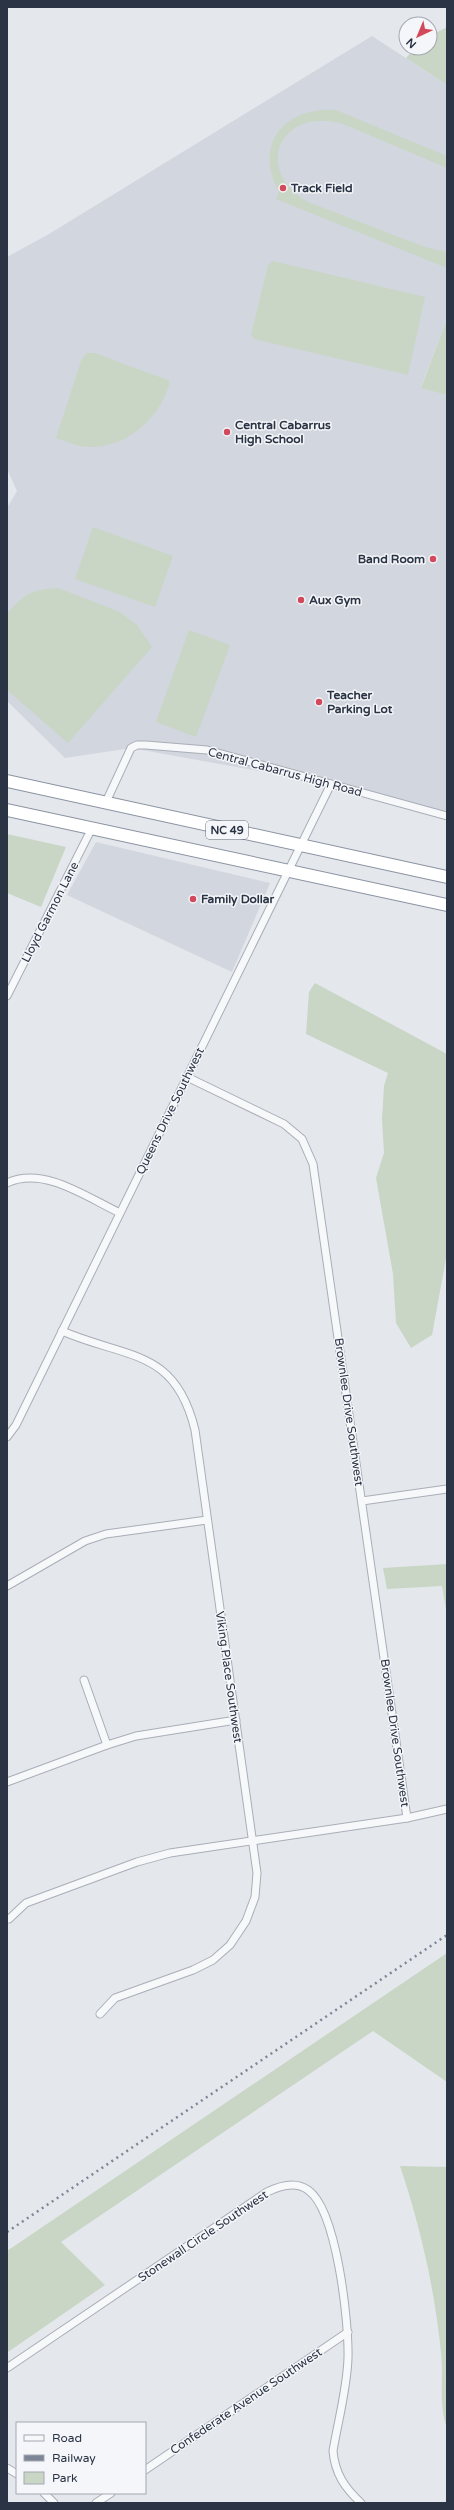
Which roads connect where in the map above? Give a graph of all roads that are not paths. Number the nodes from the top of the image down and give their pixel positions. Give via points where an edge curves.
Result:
1 (7, 781) edge
2 (331, 784) junction
3 (106, 802) junction
4 (7, 810) edge
5 (447, 816) edge
6 (92, 828) junction
7 (300, 845) junction
8 (289, 871) junction
9 (447, 877) edge
10 (447, 905) edge
11 (7, 996) edge
12 (187, 1077) junction
13 (7, 1183) edge
14 (120, 1213) junction
15 (62, 1331) junction
16 (7, 1437) edge
17 (447, 1489) edge
18 (362, 1501) junction
19 (207, 1520) junction
20 (7, 1586) edge
21 (84, 1680) dead end
22 (236, 1720) junction
23 (107, 1744) junction
24 (7, 1782) edge
25 (447, 1809) edge
26 (407, 1818) junction
27 (253, 1841) junction
28 (9, 1919) dead end
29 (100, 2014) dead end
30 (348, 2332) junction
31 (7, 2368) edge
32 (7, 2468) edge
33 (146, 2469) edge
34 (16, 2473) edge
35 (45, 2494) edge
36 (109, 2494) edge
37 (54, 2503) edge
38 (96, 2503) edge
39 (361, 2503) edge

1 - 3 highway, NC 49
2 - 3 street, Central Cabarrus High Road via 207,750 137,745 131,748
2 - 5 street, Central Cabarrus High Road
2 - 7 street, Queens Drive Southwest
3 - 7 highway, NC 49
4 - 6 highway, NC 49
6 - 8 highway, NC 49
6 - 11 street, Lloyd Garmon Lane
7 - 8 street, Queens Drive Southwest
7 - 9 highway, NC 49
8 - 10 highway, NC 49
8 - 12 street, Queens Drive Southwest
12 - 14 street, Queens Drive Southwest
12 - 18 street, Brownlee Drive Southwest via 284,1124 295,1131 308,1150 313,1164
13 - 14 street via 28,1177 45,1178
14 - 15 street, Queens Drive Southwest
15 - 16 street, Queens Drive Southwest via 16,1425
15 - 19 street, Viking Place Southwest via 150,1362 179,1388 190,1411 195,1430
17 - 18 street
18 - 26 street, Brownlee Drive Southwest
19 - 20 street via 106,1534 85,1541
19 - 22 street, Viking Place Southwest
21 - 23 street
22 - 23 street via 182,1727
22 - 27 street, Viking Place Southwest
23 - 24 street
25 - 26 street
26 - 27 street
27 - 28 street via 193,1848 137,1862 26,1903
27 - 29 street, Viking Place Southwest via 257,1873 255,1897 246,1921 230,1945 213,1960 193,1970 115,1998
30 - 31 street, Stonewall Circle Southwest via 341,2283 329,2227 321,2204 308,2190 286,2185 267,2192
30 - 33 street, Confederate Avenue Southwest
30 - 39 street, Stonewall Circle Southwest via 348,2359 333,2451 334,2464 345,2487
32 - 34 street
35 - 37 street
36 - 38 street

